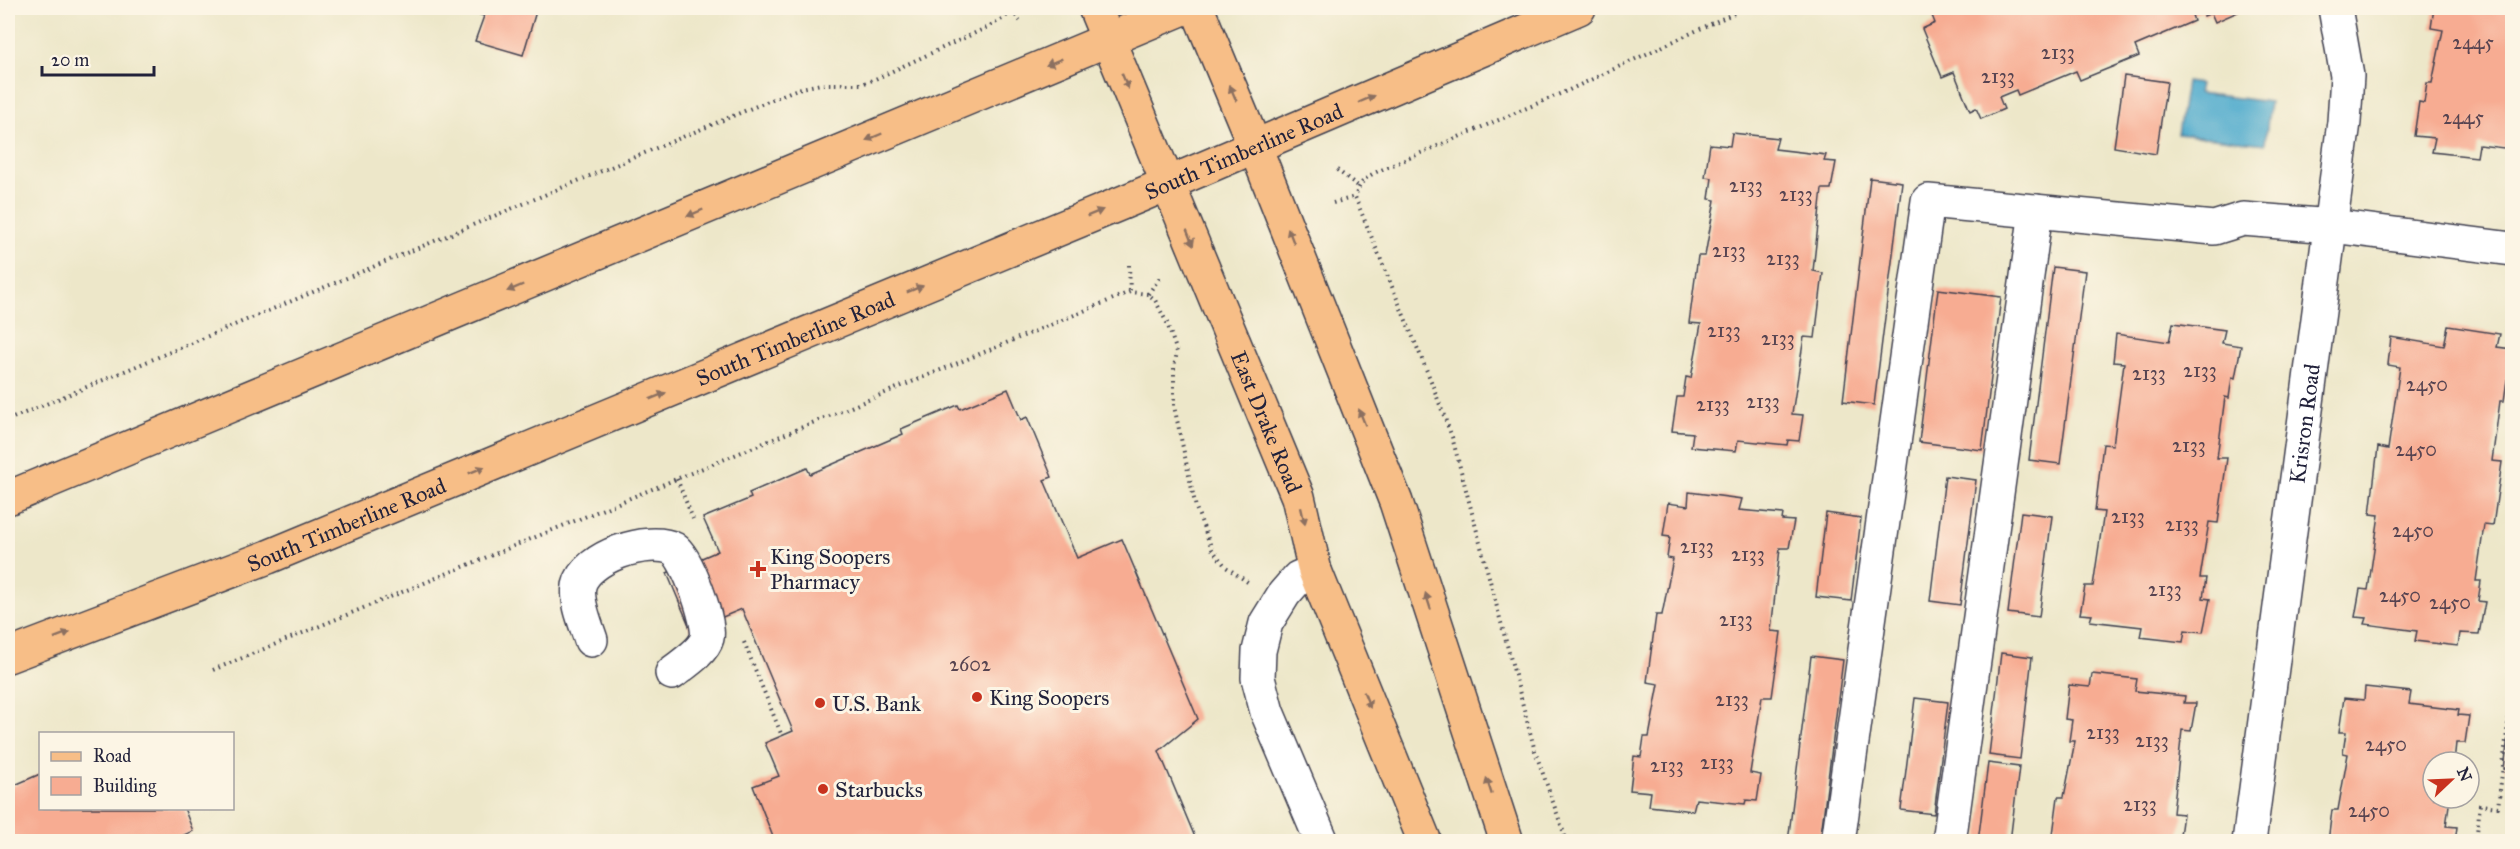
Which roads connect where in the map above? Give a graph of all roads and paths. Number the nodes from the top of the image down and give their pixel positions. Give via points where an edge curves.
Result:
1 (1095, 8) edge
2 (1184, 8) edge
3 (1197, 8) edge
4 (1579, 8) edge
5 (1745, 8) edge
6 (2295, 8) edge
7 (2335, 8) edge
8 (1013, 9) edge
9 (1020, 21) dead end
10 (2301, 27) dead end
11 (1108, 40) junction
12 (1255, 147) junction
13 (1337, 170) dead end
14 (1168, 184) junction
15 (1358, 186) junction
16 (1355, 197) junction
17 (1333, 203) dead end
18 (2036, 211) junction
19 (2332, 226) junction
20 (2512, 249) edge
21 (1129, 265) dead end
22 (1161, 276) dead end
23 (1130, 292) junction
24 (1148, 294) junction
25 (8, 420) edge
26 (8, 498) edge
27 (1315, 571) junction
28 (1253, 586) dead end
29 (591, 640) dead end
30 (8, 656) edge
31 (213, 670) dead end
32 (672, 673) dead end
33 (2512, 690) edge
34 (1322, 842) edge
35 (1425, 842) edge
36 (1507, 842) edge
37 (1567, 842) edge
38 (1839, 842) edge
39 (1949, 842) edge
40 (2249, 842) edge
41 (2476, 842) edge

1 - 11 main road, East Drake Road
2 - 11 main road
12 -> 3 main road
12 -> 4 main road, South Timberline Road
5 - 15 path via 1374,174
6 - 10 path
7 - 19 street, Krisron Road via 2347,76
8 - 9 path
8 - 25 path via 988,27 875,80 797,89
11 -> 14 main road, East Drake Road
11 -> 26 main road
12 - 14 main road, South Timberline Road
36 -> 12 main road via 1396,502
13 - 15 path
14 -> 27 main road, East Drake Road via 1298,497
30 -> 14 main road, South Timberline Road via 279,552
15 - 16 path
16 - 17 path
16 - 37 path via 1452,437 1535,751
18 - 19 street via 2214,228 2243,219
18 - 38 street via 1928,201
18 - 39 street
19 - 20 street
19 - 40 street, Krisron Road
21 - 23 path
22 - 24 path
23 - 24 path
23 - 31 path
24 - 28 path via 1155,300 1177,351 1174,406 1196,508 1212,549 1226,567
27 - 34 street via 1298,578 1266,623 1258,678 1267,712
27 -> 35 main road, East Drake Road
29 - 32 street via 580,604 579,586 586,572 639,546 657,545 674,550 682,558 708,629 699,650
33 - 41 path via 2498,807 2480,805

